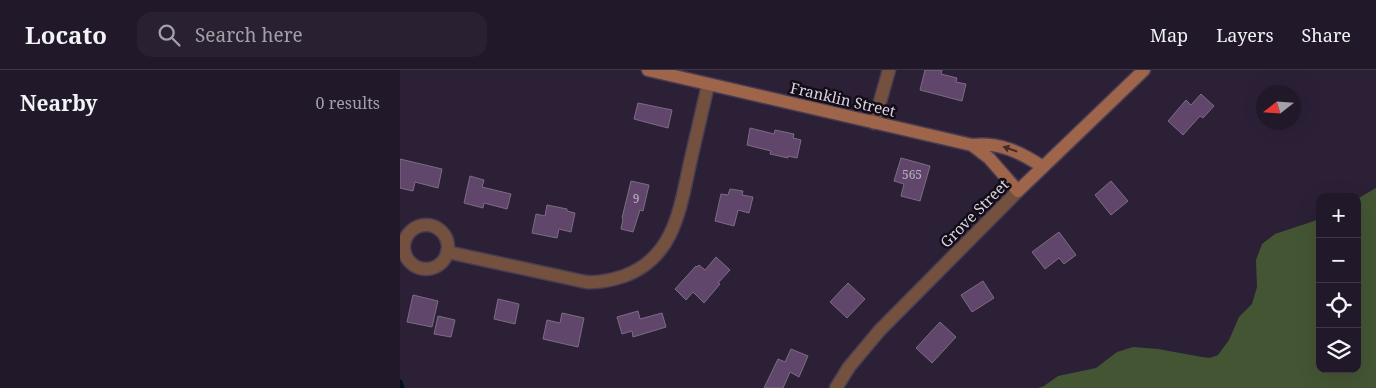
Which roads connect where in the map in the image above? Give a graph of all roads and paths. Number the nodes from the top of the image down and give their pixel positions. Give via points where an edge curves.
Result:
1 (648, 70) edge
2 (889, 70) edge
3 (1144, 70) edge
4 (708, 85) junction
5 (874, 122) junction
6 (972, 145) junction
7 (1043, 167) junction
8 (1018, 191) junction
9 (447, 252) dead end
10 (836, 388) edge

1 - 4 main road, Franklin Street
2 - 5 street
3 - 7 main road, Grove Street
4 - 5 main road, Franklin Street
4 - 9 street via 674,227 657,255 641,268 606,281 586,282
5 - 6 main road, Franklin Street
7 -> 6 main road, Franklin Street via 1004,146
6 - 8 main road, Franklin Street via 989,158
7 - 8 main road, Grove Street
8 - 10 street, Grove Street via 880,330

